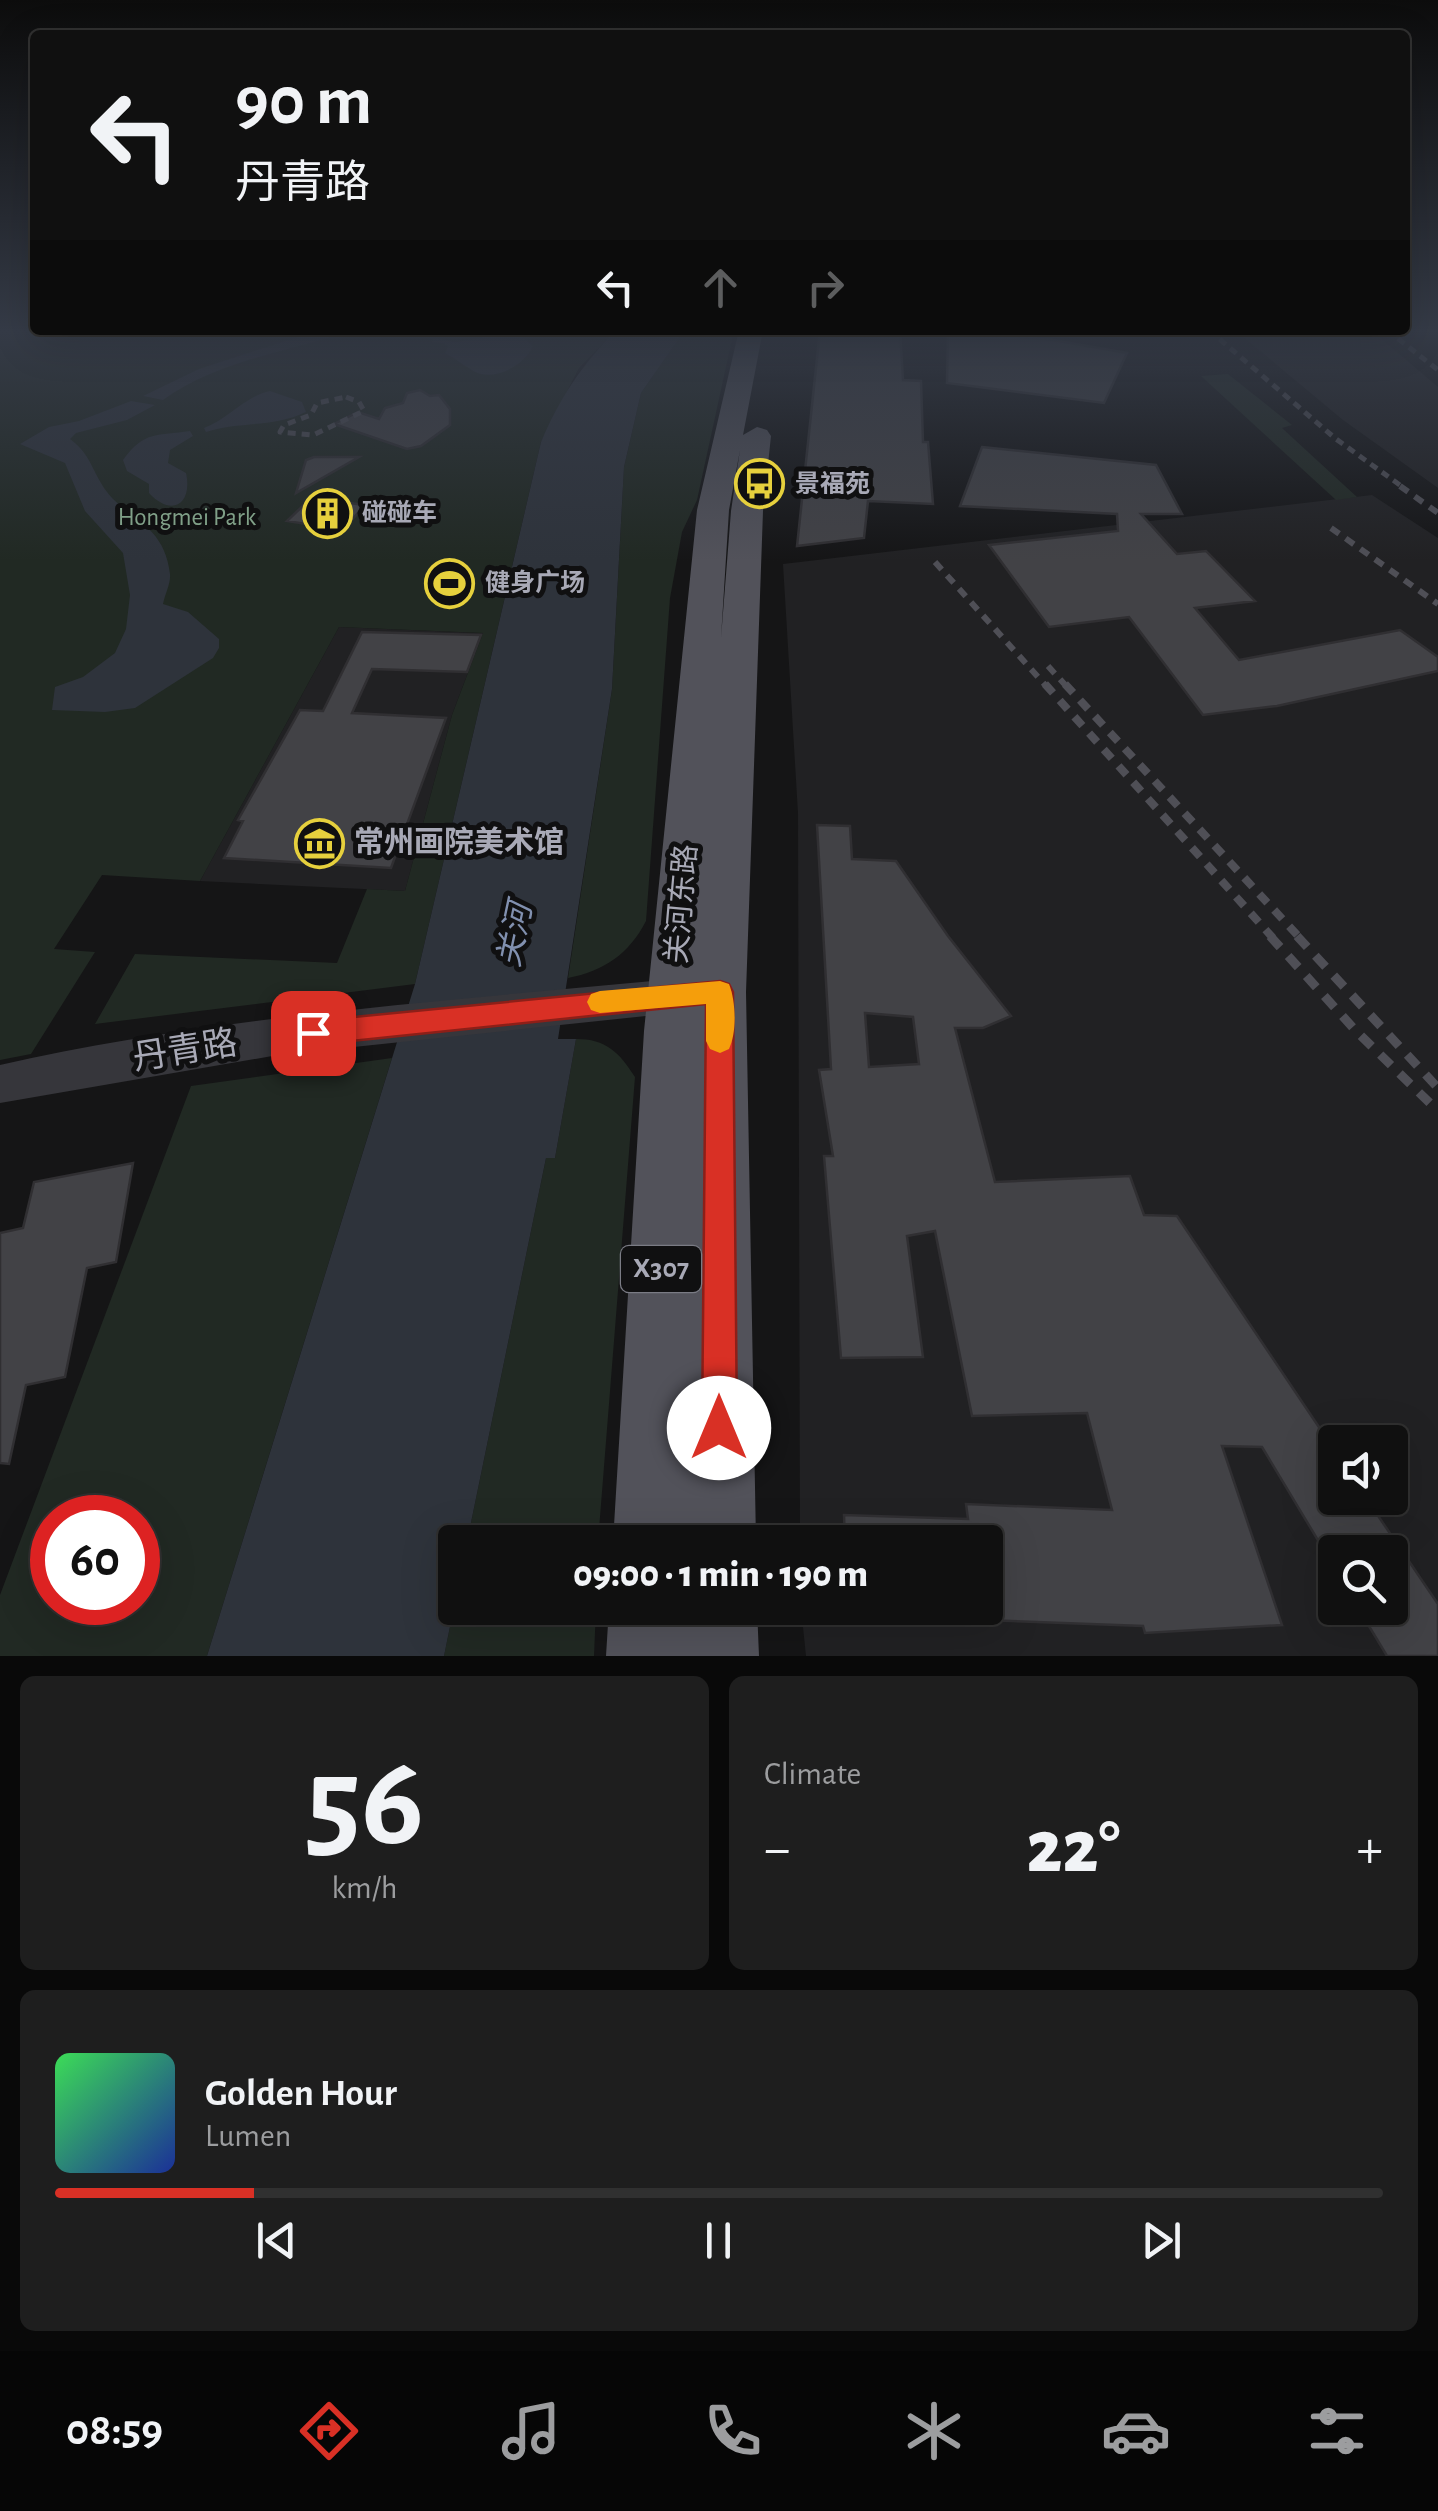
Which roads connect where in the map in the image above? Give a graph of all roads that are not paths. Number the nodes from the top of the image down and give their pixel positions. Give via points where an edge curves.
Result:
1 (735, 407) edge
2 (761, 407) edge
3 (696, 1003) junction
4 (0, 1084) edge
5 (651, 1525) edge
6 (718, 1525) edge
7 (647, 1625) edge
8 (719, 1625) edge
9 (646, 1656) edge
10 (719, 1656) edge

1 - 3 main road, 关河东路 via 713,510
2 - 3 main road, 关河东路
3 - 4 street, 丹青路 via 48,1072
3 - 5 main road, 关河东路 / X307
3 - 6 main road, 关河东路 / X307
7 - 9 main road
8 - 10 main road

